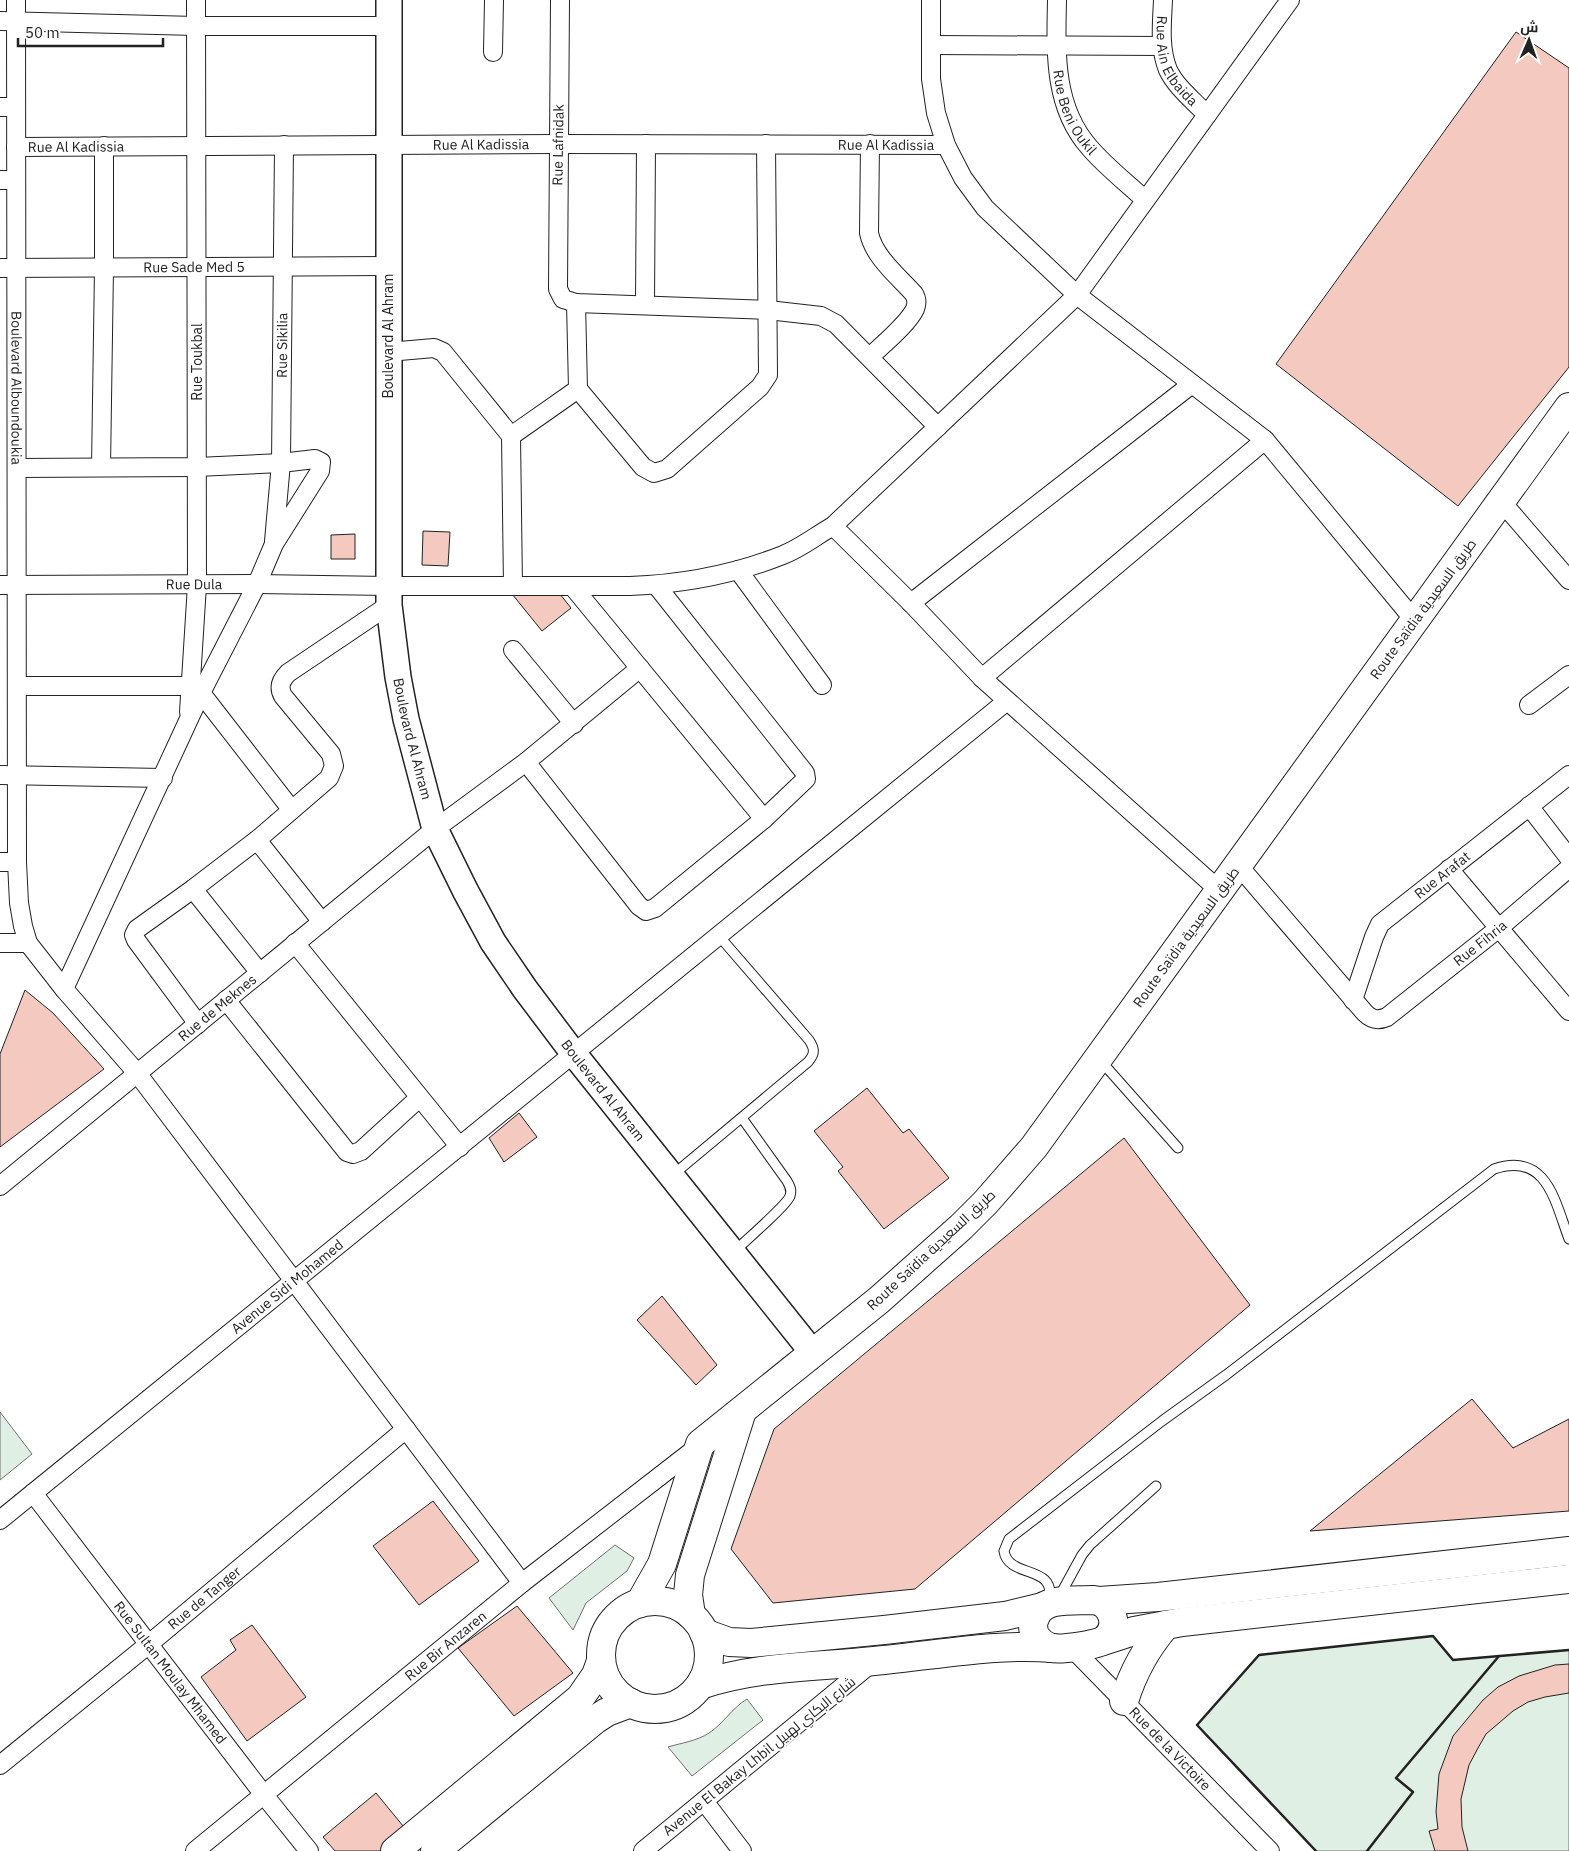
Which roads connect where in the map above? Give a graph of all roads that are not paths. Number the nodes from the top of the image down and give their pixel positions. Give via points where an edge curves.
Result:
1 (16, 0) edge
2 (196, 0) edge
3 (389, 0) edge
4 (494, 0) edge
5 (560, 0) edge
6 (931, 0) edge
7 (1057, 0) edge
8 (1163, 0) edge
9 (1290, 0) edge
10 (8, 21) edge
11 (196, 26) junction
12 (390, 26) junction
13 (932, 45) junction
14 (1056, 45) junction
15 (1162, 46) junction
16 (493, 52) dead end
17 (8, 107) edge
18 (1207, 115) junction
19 (388, 144) junction
20 (558, 144) junction
21 (646, 144) junction
22 (766, 144) junction
23 (870, 144) junction
24 (284, 145) junction
25 (946, 145) junction
26 (104, 146) junction
27 (198, 146) junction
28 (16, 147) junction
29 (8, 180) edge
30 (1145, 200) junction
31 (388, 266) junction
32 (284, 267) junction
33 (8, 268) edge
34 (104, 268) junction
35 (197, 268) junction
36 (1077, 295) junction
37 (576, 303) junction
38 (645, 305) junction
39 (768, 310) junction
40 (388, 352) junction
41 (870, 357) junction
42 (8, 370) edge
43 (1192, 384) junction
44 (578, 389) junction
45 (1567, 416) edge
46 (938, 427) junction
47 (511, 436) junction
48 (1265, 440) junction
49 (281, 463) junction
50 (101, 467) junction
51 (16, 468) junction
52 (197, 468) junction
53 (1501, 501) junction
54 (833, 526) junction
55 (274, 544) junction
56 (738, 570) junction
57 (1569, 580) edge
58 (257, 584) junction
59 (8, 585) edge
60 (197, 585) junction
61 (656, 585) junction
62 (513, 586) junction
63 (573, 586) junction
64 (389, 596) junction
65 (911, 602) junction
66 (1415, 621) junction
67 (513, 650) dead end
68 (640, 668) junction
69 (1569, 675) edge
70 (982, 678) junction
71 (822, 685) dead end
72 (17, 686) junction
73 (196, 690) junction
74 (1007, 701) junction
75 (1529, 705) dead end
76 (574, 724) junction
77 (526, 762) junction
78 (8, 775) edge
79 (1569, 775) edge
80 (163, 778) junction
81 (1529, 806) junction
82 (291, 809) junction
83 (764, 818) junction
84 (435, 829) junction
85 (256, 840) junction
86 (1569, 858) edge
87 (8, 862) edge
88 (1238, 865) junction
89 (1569, 868) edge
90 (1449, 869) junction
91 (193, 889) junction
92 (1220, 891) junction
93 (322, 922) junction
94 (1500, 928) junction
95 (719, 936) junction
96 (0, 943) edge
97 (28, 943) junction
98 (296, 943) junction
99 (260, 973) junction
100 (64, 989) junction
101 (226, 1000) junction
102 (1353, 1000) junction
103 (1569, 1011) edge
104 (198, 1024) junction
105 (574, 1054) junction
106 (1099, 1058) junction
107 (137, 1073) junction
108 (419, 1098) junction
109 (742, 1118) junction
110 (460, 1147) junction
111 (1178, 1148) dead end
112 (672, 1176) junction
113 (0, 1186) edge
114 (1569, 1239) edge
115 (732, 1253) junction
116 (294, 1281) junction
117 (813, 1354) junction
118 (742, 1411) junction
119 (406, 1429) junction
120 (700, 1444) junction
121 (1156, 1486) dead end
122 (33, 1493) junction
123 (0, 1520) edge
124 (1569, 1551) edge
125 (1569, 1579) edge
126 (522, 1583) junction
127 (1100, 1601) junction
128 (640, 1603) junction
129 (1048, 1605) junction
130 (698, 1624) junction
131 (1166, 1624) junction
132 (1103, 1641) junction
133 (149, 1644) junction
134 (1062, 1647) junction
135 (601, 1661) junction
136 (874, 1661) junction
137 (700, 1685) junction
138 (1124, 1701) junction
139 (631, 1704) junction
140 (0, 1766) edge
141 (264, 1795) junction
142 (704, 1801) junction
143 (195, 1851) edge
144 (309, 1851) edge
145 (395, 1851) edge
146 (435, 1851) edge
147 (643, 1851) edge
148 (742, 1851) edge
149 (1270, 1851) edge

1 - 10 street, Boulevard Alboundoukia
2 - 11 street, Rue Toukbal
3 - 12 street, Boulevard Al Ahram
4 - 16 street
5 - 20 street, Rue Lafnidak
6 - 13 street
7 - 14 street, Rue Beni Oukil
8 - 15 street, Rue Ain Elbaida
9 - 18 street, Rue Dula
10 - 11 street
10 - 17 street, Boulevard Alboundoukia
11 - 12 street
11 - 27 street, Rue Toukbal
12 - 19 street, Boulevard Al Ahram
13 - 14 street
13 - 25 street via 931,79 936,113
14 - 15 street
14 - 30 street, Rue Beni Oukil via 1060,89 1074,125 1088,147
15 - 18 street, Rue Ain Elbaida via 1175,81
17 - 28 street, Boulevard Alboundoukia
18 - 30 street, Rue Dula
19 - 20 street, Rue Al Kadissia
19 - 24 street, Rue Al Kadissia
19 - 31 street, Boulevard Al Ahram
20 - 21 street, Rue Al Kadissia
20 - 37 street, Rue Lafnidak via 558,289 563,299
21 - 22 street, Rue Al Kadissia
21 - 38 street
22 - 23 street, Rue Al Kadissia
22 - 39 street
23 - 25 street, Rue Al Kadissia
23 - 41 street via 870,240 914,294 916,302 910,317
24 - 27 street, Rue Al Kadissia
24 - 32 street, Rue Sikilia
25 - 36 street via 963,178 985,208
26 - 27 street, Rue Al Kadissia
26 - 28 street, Rue Al Kadissia
26 - 34 street
27 - 35 street, Rue Toukbal
28 - 29 street, Boulevard Alboundoukia
29 - 33 street, Boulevard Alboundoukia
30 - 36 street, Rue Dula
31 - 32 street, Rue Sade Med 5
31 - 40 street, Boulevard Al Ahram
32 - 35 street, Rue Sade Med 5
32 - 49 street, Rue Sikilia
33 - 34 street, Rue Sade Med 5
33 - 42 street, Boulevard Alboundoukia
34 - 35 street, Rue Sade Med 5
34 - 50 street
35 - 52 street, Rue Toukbal
36 - 43 street
36 - 46 street, Rue Dula
37 - 38 street
37 - 44 street
38 - 39 street
39 - 41 street via 829,318
39 - 44 street via 769,368 764,382 667,469 654,473 643,467
40 - 47 street via 434,348 443,352
40 - 64 street, Boulevard Al Ahram
41 - 46 street
42 - 51 street, Boulevard Alboundoukia
43 - 48 street
43 - 65 street
44 - 47 street
45 - 53 highway, Route Saïdia طريق السعيدية
46 - 54 street, Rue Dula
47 - 62 street
48 - 66 street
48 - 70 street
49 - 52 street
49 - 55 street, Rue Sikilia
49 - 55 street via 315,459 322,466
50 - 51 street
50 - 52 street
51 - 59 street, Boulevard Alboundoukia
52 - 60 street, Rue Toukbal
53 - 57 street
53 - 66 highway, Route Saïdia طريق السعيدية
54 - 56 street, Rue Dula via 785,554
54 - 65 street
55 - 58 street
56 - 61 street, Rue Dula
56 - 71 street
58 - 60 street, Rue Dula
58 - 64 street, Rue Dula
58 - 73 street
59 - 60 street, Rue Dula
59 - 72 street, Boulevard Alboundoukia
60 - 73 street, Rue Toukbal
61 - 63 street, Rue Dula
61 - 83 street via 805,773 803,783
62 - 63 street, Rue Dula
62 - 64 street, Rue Dula
63 - 68 street
64 - 82 street via 282,679 280,691 331,754 334,766 329,778
64 - 84 street, Boulevard Al Ahram via 406,719
65 - 70 street
66 - 88 highway, Route Saïdia طريق السعيدية
67 - 76 street
68 - 76 street, Rue de Meknes
68 - 83 street
69 - 75 street
70 - 74 street
72 - 73 street
72 - 78 street, Boulevard Alboundoukia
73 - 80 street via 188,725
73 - 82 street
74 - 92 street
74 - 95 street, Avenue Sidi Mohamed
76 - 77 street, Rue de Meknes
77 - 83 street via 646,911 655,908
77 - 84 street, Rue de Meknes
78 - 80 street
78 - 87 street, Boulevard Alboundoukia
79 - 81 street, Rue Arafat
80 - 100 street
81 - 86 street
81 - 90 street, Rue Arafat
82 - 85 street
84 - 93 street, Rue de Meknes
84 - 105 street, Boulevard Al Ahram via 493,942
85 - 91 street
85 - 93 street
87 - 97 street, Boulevard Alboundoukia
88 - 92 highway, Route Saïdia طريق السعيدية
88 - 102 street
89 - 94 street, Rue Fihria
90 - 94 street
90 - 102 street, Rue Arafat via 1380,924
91 - 99 street
91 - 104 street via 137,929 134,935
92 - 106 highway, Route Saïdia طريق السعيدية
93 - 98 street, Rue de Meknes
94 - 102 street, Rue Fihria via 1387,1017 1371,1019
94 - 103 street
95 - 105 street, Avenue Sidi Mohamed
95 - 109 lane via 814,1048 808,1062
96 - 97 street
97 - 100 street
98 - 99 street, Rue de Meknes
98 - 108 street
99 - 101 street, Rue de Meknes
100 - 107 street
101 - 104 street, Rue de Meknes
101 - 108 street via 347,1152 361,1151
104 - 107 street, Rue de Meknes
105 - 110 street, Avenue Sidi Mohamed
105 - 112 street, Boulevard Al Ahram
106 - 111 lane
106 - 117 highway, Route Saïdia طريق السعيدية via 1034,1147 986,1202 879,1300
107 - 113 street, Rue de Meknes
107 - 116 street
108 - 110 street
109 - 112 lane
109 - 115 lane via 791,1186 792,1193
110 - 116 street, Avenue Sidi Mohamed
112 - 115 street, Boulevard Al Ahram
114 - 129 lane via 1552,1191 1538,1173 1517,1165 1494,1169 1009,1540 1004,1550 1009,1562 1041,1576 1049,1589
115 - 117 street, Boulevard Al Ahram
116 - 119 street
116 - 122 street, Avenue Sidi Mohamed
117 - 118 highway, Route Saïdia طريق السعيدية
118 - 120 highway, Route Saïdia طريق السعيدية
118 - 130 highway via 690,1575 688,1595
119 - 126 street
119 - 133 street, Rue de Tanger
120 - 126 street, Rue Bir Anzaren
120 - 128 highway via 662,1564
121 - 129 lane via 1090,1544
122 - 123 street, Avenue Sidi Mohamed
122 - 133 street, Rue Sultan Moulay Mhamed
124 - 127 highway
125 - 131 highway
126 - 141 street, Rue Bir Anzaren
127 - 129 highway
127 - 132 highway via 1110,1609 1114,1621
128 - 130 highway via 673,1604
128 - 135 highway via 621,1613 614,1621 604,1640
129 - 130 highway via 1005,1616 751,1643 729,1642
129 - 134 highway via 1037,1613 1033,1627 1039,1641
130 - 137 highway via 708,1643 708,1665
131 - 132 highway
131 - 138 highway via 1136,1668
132 - 134 highway
133 - 140 street, Rue de Tanger
133 - 141 street, Rue Sultan Moulay Mhamed
134 - 136 highway via 1006,1647
134 - 138 street, Rue de la Victoire
135 - 139 highway via 611,1686
135 - 145 highway via 589,1687 575,1703
136 - 137 highway via 752,1671
136 - 142 street, Avenue El Bakay Lhbil شارع البكاي لهبيل
137 - 139 highway via 684,1700 664,1708
138 - 149 street, Rue de la Victoire
139 - 146 highway via 596,1719
141 - 143 street, Rue Bir Anzaren
141 - 144 street, Rue Sultan Moulay Mhamed
142 - 147 street, Avenue El Bakay Lhbil شارع البكاي لهبيل
142 - 148 street

